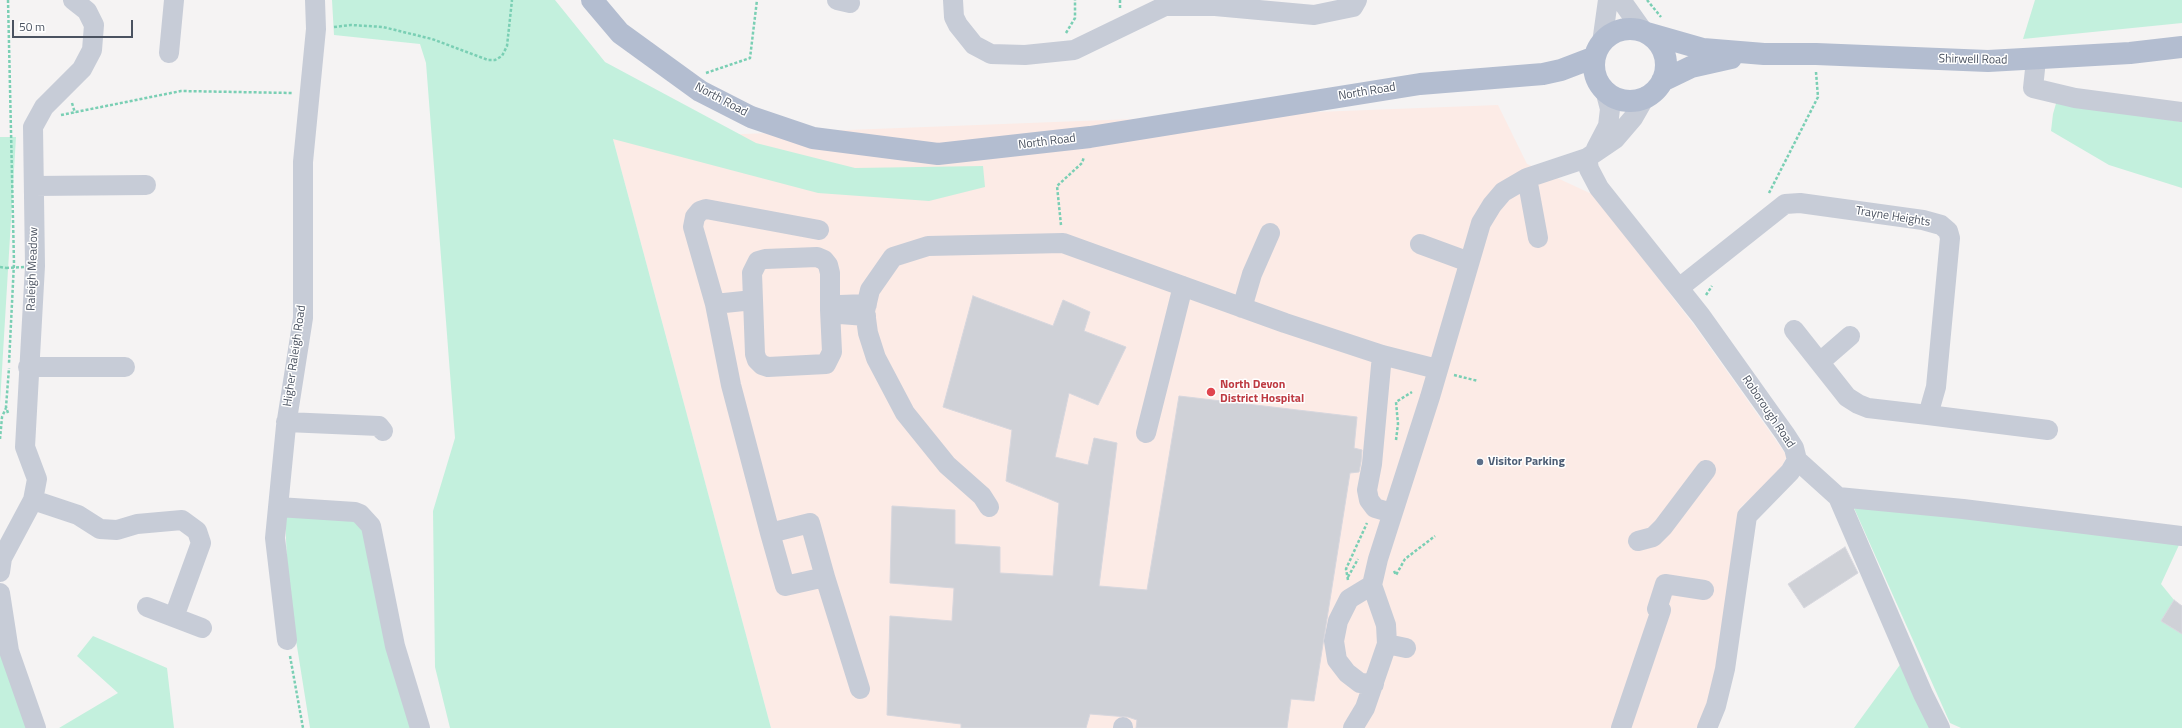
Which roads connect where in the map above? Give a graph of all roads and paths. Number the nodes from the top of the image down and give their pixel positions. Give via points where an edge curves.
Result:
1 (8, 0) edge
2 (73, 0) edge
3 (174, 0) edge
4 (315, 0) edge
5 (512, 0) edge
6 (592, 0) edge
7 (757, 0) edge
8 (953, 0) edge
9 (1075, 0) edge
10 (1358, 0) edge
11 (1608, 0) edge
12 (1621, 0) edge
13 (1215, 3) edge
14 (316, 29) junction
15 (1645, 32) junction
16 (2182, 47) edge
17 (1064, 50) junction
18 (1599, 50) junction
19 (169, 53) dead end
20 (1764, 54) junction
21 (1816, 54) junction
22 (2036, 60) junction
23 (1543, 74) junction
24 (685, 80) junction
25 (1662, 81) junction
26 (1603, 88) junction
27 (310, 93) junction
28 (1646, 97) junction
29 (1818, 97) dead end
30 (2182, 112) edge
31 (37, 119) junction
32 (1090, 137) junction
33 (1591, 154) junction
34 (1527, 178) junction
35 (146, 184) dead end
36 (34, 186) junction
37 (819, 230) dead end
38 (1270, 233) dead end
39 (1538, 238) dead end
40 (1063, 243) junction
41 (1420, 244) dead end
42 (1469, 262) junction
43 (26, 266) dead end
44 (0, 267) edge
45 (1183, 286) junction
46 (1679, 288) junction
47 (753, 300) junction
48 (715, 304) junction
49 (1242, 308) junction
50 (833, 310) junction
51 (866, 310) junction
52 (1794, 330) dead end
53 (1850, 336) dead end
54 (1382, 355) junction
55 (1820, 362) junction
56 (28, 367) junction
57 (125, 367) dead end
58 (1437, 368) junction
59 (1459, 377) dead end
60 (1478, 381) dead end
61 (6, 407) junction
62 (1928, 415) junction
63 (10, 419) dead end
64 (286, 422) junction
65 (2048, 430) dead end
66 (384, 431) dead end
67 (1146, 433) dead end
68 (0, 439) edge
69 (1797, 460) junction
70 (1706, 470) dead end
71 (1838, 497) junction
72 (33, 500) junction
73 (278, 507) junction
74 (989, 507) dead end
75 (1392, 514) junction
76 (770, 533) junction
77 (1435, 536) dead end
78 (2182, 536) edge
79 (1638, 541) dead end
80 (1, 565) edge
81 (1393, 567) dead end
82 (825, 577) junction
83 (1372, 585) junction
84 (1704, 590) dead end
85 (0, 593) edge
86 (147, 607) dead end
87 (174, 617) junction
88 (202, 628) dead end
89 (287, 640) joint
90 (1387, 644) junction
91 (1406, 648) dead end
92 (1374, 684) junction
93 (860, 689) dead end
94 (36, 728) edge
95 (303, 728) edge
96 (420, 728) edge
97 (1353, 728) edge
98 (1621, 728) edge
99 (1707, 728) edge
100 (1940, 728) edge

1 - 61 path via 14,263
2 - 31 street, Raleigh Meadow via 87,11 94,25 92,50 82,69 44,107
3 - 19 street
4 - 14 street, Higher Raleigh Road
5 - 14 path via 507,46 502,56 495,60 488,60 432,38 383,27 351,25
6 - 24 main road, North Road via 620,34
7 - 24 path via 750,58
8 - 17 street via 954,17 962,33 974,45 991,54 1025,55
9 - 17 path via 1075,18 1064,36
10 - 13 street via 1353,7 1314,15
11 - 18 street
12 - 15 street
13 - 17 street via 1165,6 1074,50
14 - 27 street, Higher Raleigh Road
15 - 18 main road via 1621,30 1607,37
15 - 20 main road, Shirwell Road via 1703,49
15 - 25 main road via 1665,54 1666,68
16 - 22 main road, Shirwell Road
18 - 23 main road, North Road via 1561,70
18 - 26 main road via 1594,67
20 - 21 main road, Shirwell Road
20 - 25 main road, Shirwell Road via 1735,57 1691,67
21 - 22 main road, Shirwell Road via 1892,59
21 - 29 path
22 - 30 street via 2033,88 2075,98
23 - 26 main road, North Road
23 - 32 main road, North Road via 1420,84
24 - 32 main road, North Road via 700,91 751,117 813,138 938,154
25 - 28 main road
26 - 28 main road via 1611,95 1624,100
26 - 33 street via 1610,109 1608,126
27 - 31 path via 181,91
27 - 64 street, Higher Raleigh Road via 303,162 303,318
28 - 33 street via 1633,118 1615,139
31 - 36 street, Raleigh Meadow via 33,127
32 - 40 path via 1082,163 1056,186
33 - 34 street
33 - 46 street, Roborough Road via 1589,169 1599,188
34 - 39 street
34 - 42 street via 1503,192 1492,205 1481,223
35 - 36 street via 118,192
36 - 56 street, Raleigh Meadow via 34,270
37 - 48 street via 706,209 700,211 695,217 693,227
38 - 49 street via 1252,274
40 - 45 street
40 - 51 street via 928,246 893,257 871,289
41 - 42 street
42 - 58 street
43 - 44 path, bridge
45 - 49 street
45 - 67 street
46 - 62 street, Trayne Heights via 1785,204 1800,203 1923,220 1941,225 1948,231 1950,238 1936,387
46 - 69 street, Roborough Road via 1785,434 1794,448
47 - 48 street
47 - 50 street via 752,273 758,261 817,257 828,265
47 - 50 street via 755,354 762,365 768,367 826,364 832,352
48 - 76 street via 731,385
49 - 54 street
50 - 51 street via 840,305
51 - 74 street via 868,333 876,358 903,411 947,465 982,496
52 - 55 street
53 - 55 street
54 - 58 street
54 - 75 street via 1368,490 1369,500 1375,508
55 - 62 street via 1847,397 1858,404 1868,408
56 - 57 street via 92,376
56 - 72 street, Raleigh Meadow via 25,447 36,479
58 - 75 street
59 - 60 path
61 - 63 path
61 - 68 path via 2,417
62 - 65 street
64 - 66 street via 379,426
64 - 73 street, Higher Raleigh Road
69 - 71 street
69 - 99 street, Roborough Road via 1790,472 1747,516 1725,669 1716,706
70 - 79 street via 1663,527 1652,537
71 - 78 street via 1963,509
71 - 100 street
72 - 80 street, Raleigh Meadow
72 - 87 street via 78,515 100,529 117,530 137,524 182,520 197,531 201,543
73 - 89 street, Higher Raleigh Road via 275,538
73 - 96 street via 354,512 360,514 371,526 395,646
75 - 83 street
76 - 82 street via 785,586
76 - 82 street via 810,523
77 - 81 path via 1406,559 1396,575
82 - 93 street
83 - 90 street via 1386,625
83 - 92 street via 1349,599 1338,621 1334,640 1337,660 1347,673 1360,683
84 - 98 street via 1665,584
85 - 94 street via 9,651
86 - 87 street
87 - 88 street
89 - 95 path
90 - 91 street
90 - 92 street
92 - 97 street via 1365,708

